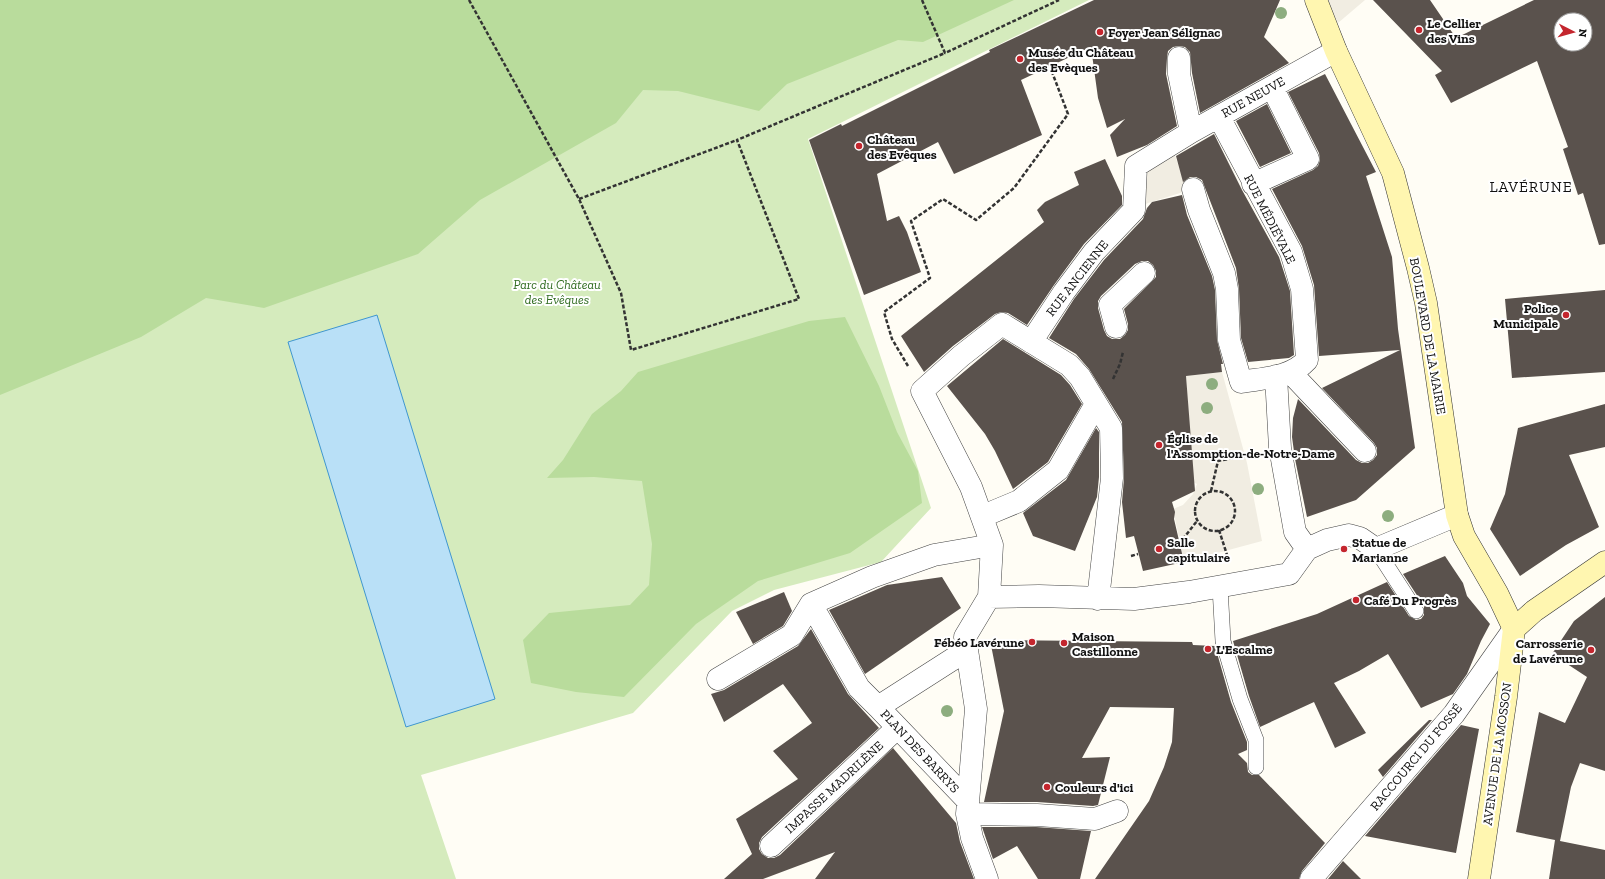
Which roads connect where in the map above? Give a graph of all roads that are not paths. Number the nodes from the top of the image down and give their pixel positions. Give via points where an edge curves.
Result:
1 (1316, 0) edge
2 (1336, 51) junction
3 (1179, 58) dead end
4 (1272, 87) junction
5 (1218, 117) junction
6 (1191, 132) junction
7 (1171, 144) joint
8 (1253, 184) junction
9 (1193, 189) dead end
10 (1144, 273) dead end
11 (1116, 327) road end
12 (1030, 342) junction
13 (1284, 374) junction
14 (1096, 404) junction
15 (1365, 451) dead end
16 (1457, 515) junction
17 (982, 516) junction
18 (992, 545) junction
19 (1307, 548) junction
20 (1376, 548) junction
21 (1605, 562) edge
22 (1220, 587) junction
23 (989, 597) junction
24 (1098, 599) junction
25 (811, 604) junction
26 (1416, 611) dead end
27 (1514, 629) junction
28 (967, 650) junction
29 (718, 679) dead end
30 (878, 708) junction
31 (897, 728) junction
32 (1256, 767) dead end
33 (967, 807) junction
34 (1117, 811) dead end
35 (770, 846) dead end
36 (987, 879) edge
37 (1311, 879) edge
38 (1479, 879) edge

1 - 2 street, BOULEVARD DE LA MAIRIE
2 - 4 street, RUE NEUVE
2 - 16 street, BOULEVARD DE LA MAIRIE via 1393,173 1418,268 1426,303
3 - 6 street via 1179,74
4 - 5 street, RUE NEUVE
4 - 8 street via 1308,159
5 - 6 street, RUE NEUVE
5 - 8 street, RUE MÉDIÉVALE
6 - 7 street, RUE NEUVE
7 - 12 street, RUE ANCIENNE via 1136,166 1134,210 1094,252
8 - 13 street, RUE MÉDIÉVALE via 1291,252 1302,289 1307,360 1300,368
9 - 13 street via 1228,289 1229,340 1241,382
10 - 11 street via 1110,306
12 - 14 street via 1069,365 1080,377
12 - 17 street via 1002,324 922,391 968,481
13 - 15 street
13 - 19 street via 1280,448 1295,532
14 - 17 street via 1058,470 1019,501
14 - 24 street via 1111,428 1112,478
16 - 20 street
16 - 27 street, BOULEVARD DE LA MAIRIE via 1464,536 1497,593
17 - 18 street
18 - 23 street
18 - 25 street via 934,555 872,577
19 - 20 street via 1349,535 1360,538
19 - 22 street via 1289,574
20 - 26 lane
21 - 27 street via 1534,610
22 - 24 street via 1134,599
22 - 32 lane via 1223,641 1240,700 1256,740
23 - 24 street
23 - 28 street, PLAN DES BARRYS via 965,637
25 - 29 street via 792,635
25 - 30 street via 859,688
27 - 37 street, RACCOURCI DU FOSSÉ via 1454,714
27 - 38 street, AVENUE DE LA MOSSON
28 - 30 street, PLAN DES BARRYS
28 - 33 street, PLAN DES BARRYS via 976,709
30 - 31 street, PLAN DES BARRYS
31 - 33 street, PLAN DES BARRYS
31 - 35 street, IMPASSE MADRILÈNE
33 - 34 street via 1095,819
33 - 36 street via 972,838

